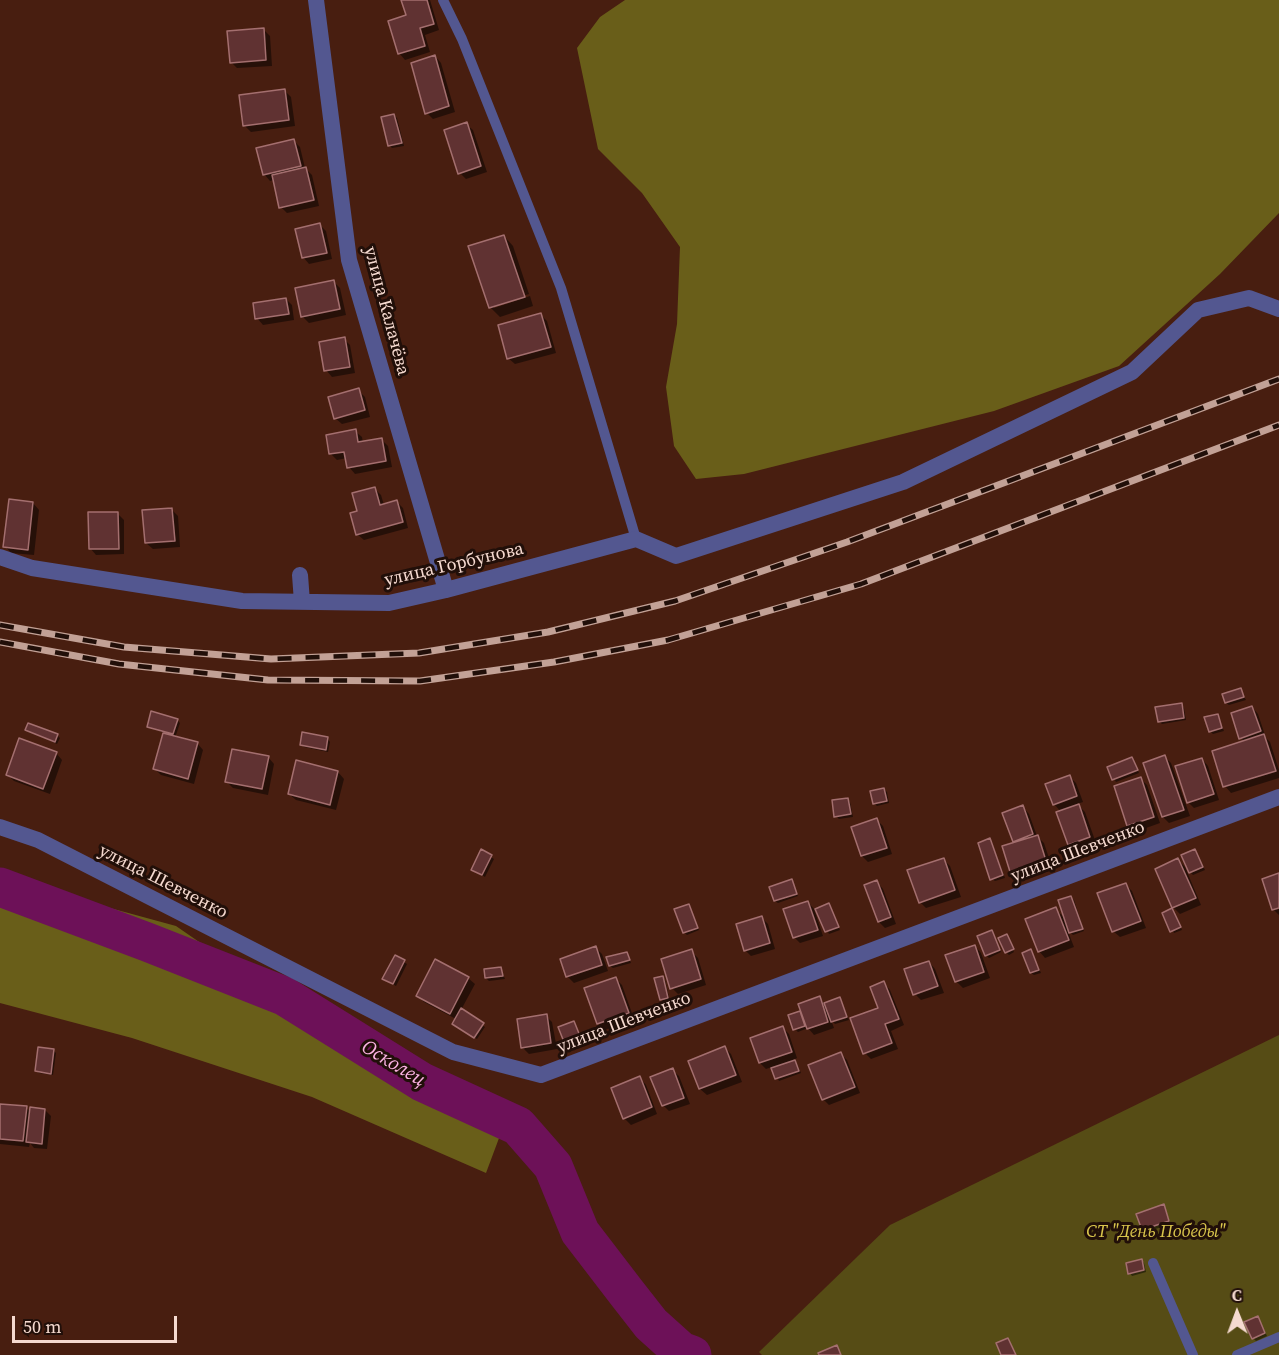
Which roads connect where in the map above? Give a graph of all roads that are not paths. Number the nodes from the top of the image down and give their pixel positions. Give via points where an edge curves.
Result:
1 (316, 0) edge
2 (443, 0) edge
3 (1279, 309) edge
4 (636, 540) junction
5 (0, 557) edge
6 (300, 575) dead end
7 (446, 590) junction
8 (302, 602) junction
9 (1279, 797) edge
10 (0, 827) edge
11 (1153, 1263) dead end
12 (1279, 1337) edge
13 (1193, 1355) edge
14 (1237, 1355) edge

1 - 7 street, улица Калачёва via 349,260
2 - 4 lane via 561,288
3 - 4 street via 1249,298 1198,310 1132,372 903,482 676,556
4 - 7 street, улица Горбунова
5 - 8 street, улица Горбунова via 32,568 242,601
6 - 8 street
7 - 8 street, улица Горбунова via 389,603
9 - 10 street, улица Шевченко via 541,1075 453,1052 38,840
11 - 13 lane
12 - 14 lane

